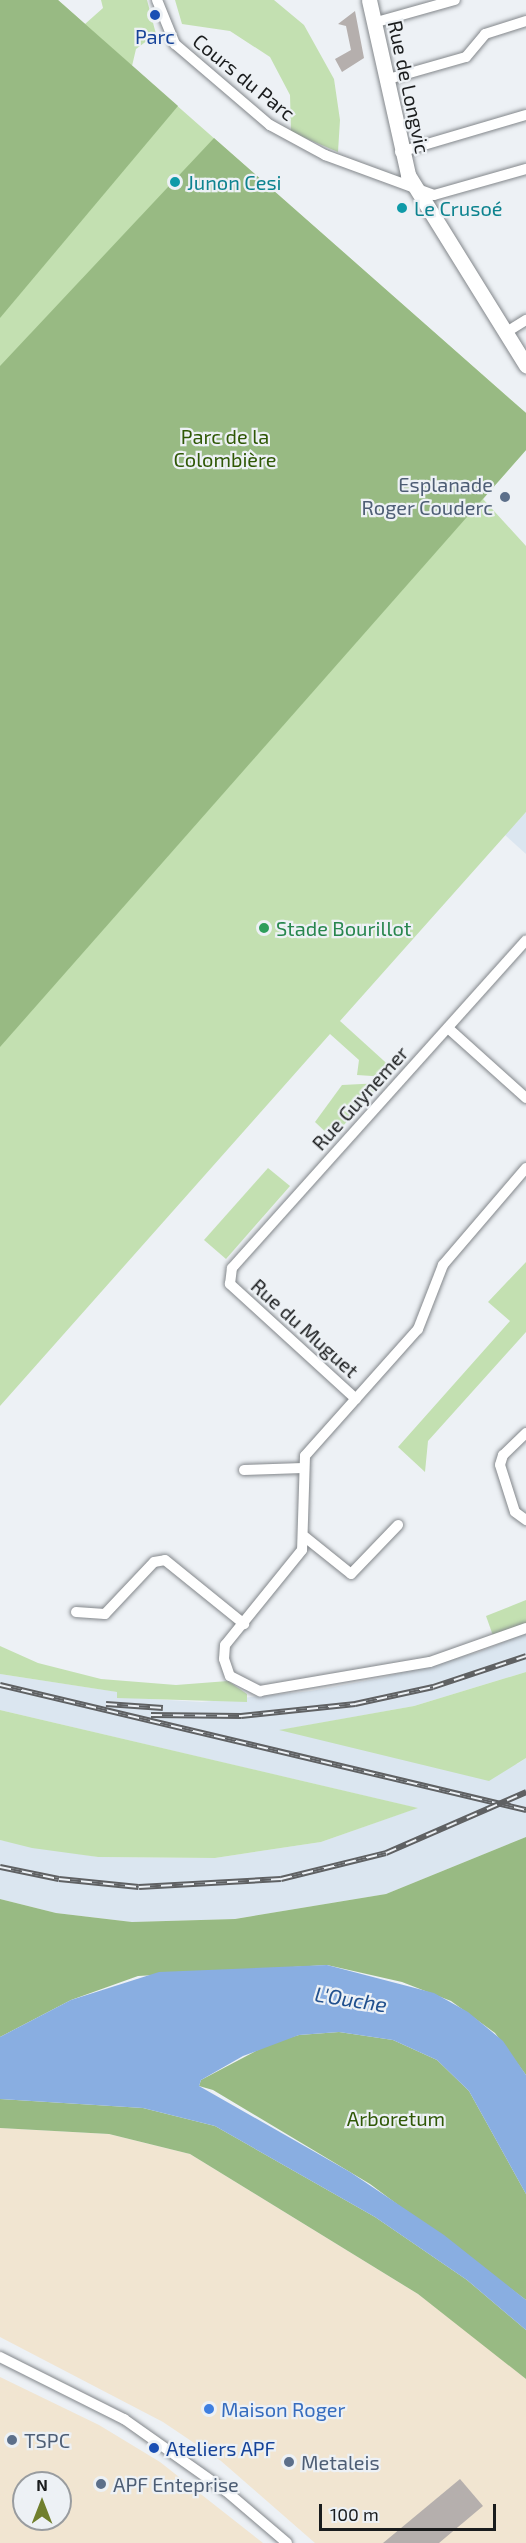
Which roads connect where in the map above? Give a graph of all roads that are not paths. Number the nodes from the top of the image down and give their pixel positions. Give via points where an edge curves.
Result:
1 (157, 0) edge
2 (369, 0) edge
3 (455, 0) edge
4 (526, 21) edge
5 (373, 22) junction
6 (385, 80) junction
7 (526, 115) edge
8 (400, 152) junction
9 (526, 169) edge
10 (417, 193) junction
11 (526, 320) edge
12 (505, 333) junction
13 (526, 365) edge
14 (526, 940) edge
15 (448, 1028) junction
16 (526, 1098) edge
17 (526, 1168) edge
18 (230, 1284) joint
19 (356, 1399) junction
20 (526, 1433) edge
21 (303, 1468) junction
22 (244, 1470) dead end
23 (526, 1520) edge
24 (398, 1525) dead end
25 (305, 1537) junction
26 (76, 1612) dead end
27 (244, 1624) junction
28 (526, 1628) edge
29 (0, 2357) edge
30 (287, 2543) edge

1 - 10 street, Cours du Parc via 176,44 270,125 301,143
2 - 5 main road, Rue de Longvic
3 - 5 street
4 - 6 street via 485,34 466,57
5 - 6 main road, Rue de Longvic
6 - 8 main road, Rue de Longvic
7 - 8 street
8 - 10 main road, Rue de Longvic
9 - 10 street via 434,195
10 - 12 main road, Rue de Longvic
11 - 12 street
12 - 13 main road, Rue de Longvic
14 - 15 street, Rue Guynemer
15 - 16 street
15 - 18 street, Rue Guynemer via 232,1268
17 - 19 street via 452,1252 418,1329
18 - 19 street, Rue du Muguet
19 - 21 street via 305,1456
20 - 23 street via 503,1455 500,1465 515,1512
21 - 22 street
21 - 25 street
24 - 25 street via 351,1574
25 - 27 street via 295,1562
26 - 27 street via 105,1614 154,1562 165,1560
27 - 28 street via 225,1645 227,1669 242,1686 260,1691 430,1662
29 - 30 street via 124,2419 217,2484

